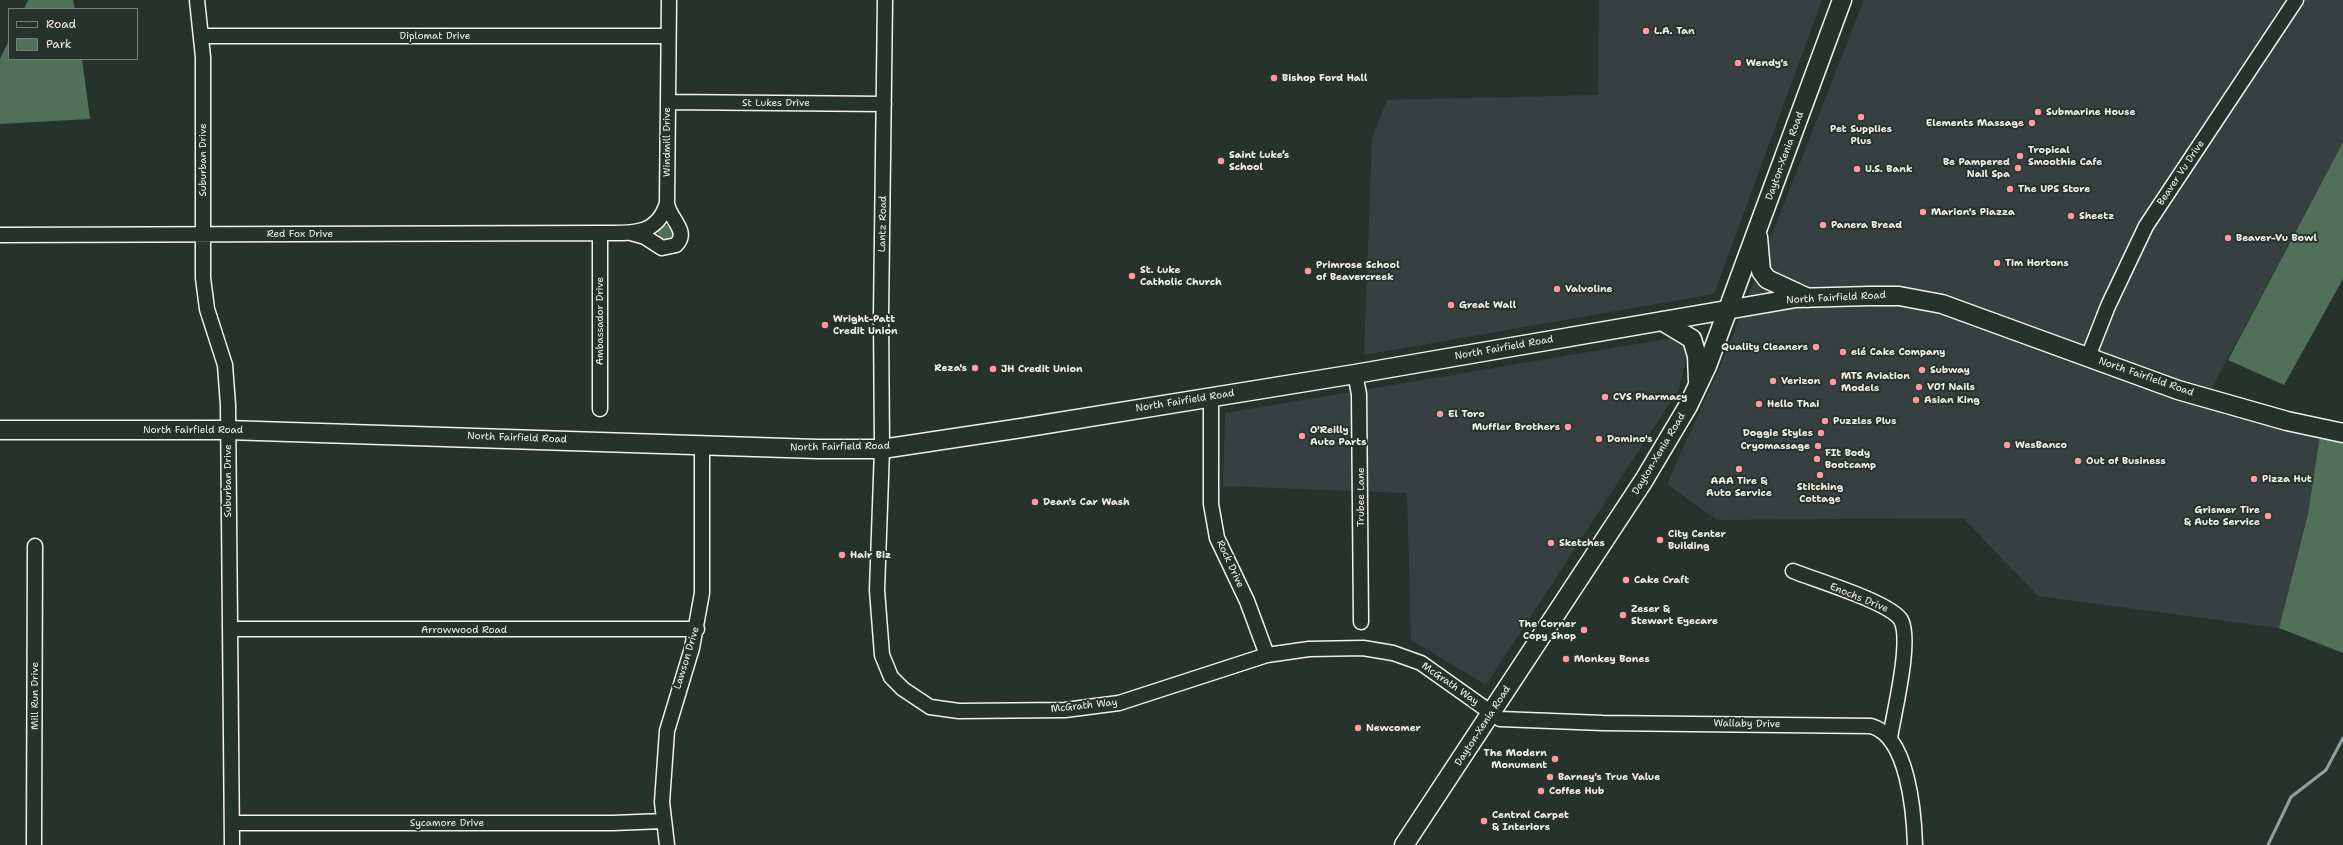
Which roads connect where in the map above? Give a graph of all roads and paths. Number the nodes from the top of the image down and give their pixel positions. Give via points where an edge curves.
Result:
1 (197, 0) edge
2 (669, 0) edge
3 (885, 0) edge
4 (1842, 0) edge
5 (2296, 0) edge
6 (202, 36) junction
7 (668, 36) junction
8 (668, 102) junction
9 (884, 104) junction
10 (667, 203) junction
11 (1757, 231) junction
12 (600, 233) junction
13 (631, 233) junction
14 (202, 234) junction
15 (0, 235) edge
16 (1808, 298) junction
17 (1727, 310) junction
18 (1662, 321) junction
19 (2088, 357) junction
20 (1355, 374) junction
21 (1698, 386) junction
22 (1211, 396) junction
23 (600, 409) dead end
24 (0, 430) edge
25 (228, 430) junction
26 (2343, 433) edge
27 (702, 446) junction
28 (882, 449) junction
29 (36, 546) dead end
30 (1793, 572) dead end
31 (1361, 622) dead end
32 (231, 629) junction
33 (696, 629) junction
34 (1267, 655) junction
35 (1491, 713) junction
36 (1890, 738) junction
37 (663, 821) junction
38 (232, 822) junction
39 (34, 845) edge
40 (232, 845) edge
41 (667, 845) edge
42 (1404, 845) edge
43 (1915, 845) edge

1 - 6 street, Suburban Drive
2 - 7 street, Windmill Drive
3 - 9 street, Lantz Road
4 - 11 main road, Dayton-Xenia Road
5 - 19 street, Beaver Vu Drive via 2146,226 2108,306
6 - 7 street, Diplomat Drive
6 - 14 street, Suburban Drive
7 - 8 street, Windmill Drive
8 - 9 street, St Lukes Drive
8 - 10 street, Windmill Drive
9 - 28 street, Lantz Road
10 - 13 street, Windmill Drive via 656,223 645,230
10 - 13 street via 670,215 681,231 676,246 662,248 645,237
11 - 16 main road via 1761,271 1767,279
11 - 17 main road, Dayton-Xenia Road
12 - 13 street, Windmill Drive
12 - 14 street, Red Fox Drive
12 - 23 street, Ambassador Drive
14 - 15 street, Red Fox Drive
14 - 25 street, Suburban Drive via 204,298 225,365
16 - 17 main road, North Fairfield Road
16 - 19 main road, North Fairfield Road via 1899,296 1942,304
17 - 18 main road, North Fairfield Road
17 - 21 main road, Dayton-Xenia Road
18 - 20 main road, North Fairfield Road
18 - 21 main road via 1692,339 1697,356
19 - 26 main road, North Fairfield Road via 2178,390 2287,421
20 - 22 main road, North Fairfield Road
20 - 31 street, Trubee Lane via 1359,394
21 - 35 main road, Dayton-Xenia Road via 1644,480
22 - 28 main road, North Fairfield Road
22 - 34 street, Rock Drive via 1211,504 1217,538 1247,601
24 - 25 main road, North Fairfield Road
25 - 27 main road, North Fairfield Road
25 - 32 street, Suburban Drive
27 - 28 main road, North Fairfield Road
27 - 33 street, Lawson Drive via 702,593
28 - 34 street, McGrath Way via 877,590 882,655 891,677 903,689 930,707 959,711 1065,710 1119,703
29 - 39 street, Mill Run Drive
30 - 36 street, Enochs Drive via 1887,607 1901,620 1905,632 1905,648
32 - 33 street, Arrowwood Road
32 - 38 street, Suburban Drive
33 - 37 street, Lawson Drive via 667,731 662,784
34 - 35 street, McGrath Way via 1309,649 1363,648 1392,653 1420,663
35 - 36 street, Wallaby Drive via 1500,719 1603,723 1871,726 1879,728
35 - 42 main road, Dayton-Xenia Road
36 - 43 street, Wallaby Drive via 1895,745 1912,805
37 - 38 street, Sycamore Drive
37 - 41 street, Lawson Drive
38 - 40 street, Suburban Drive

